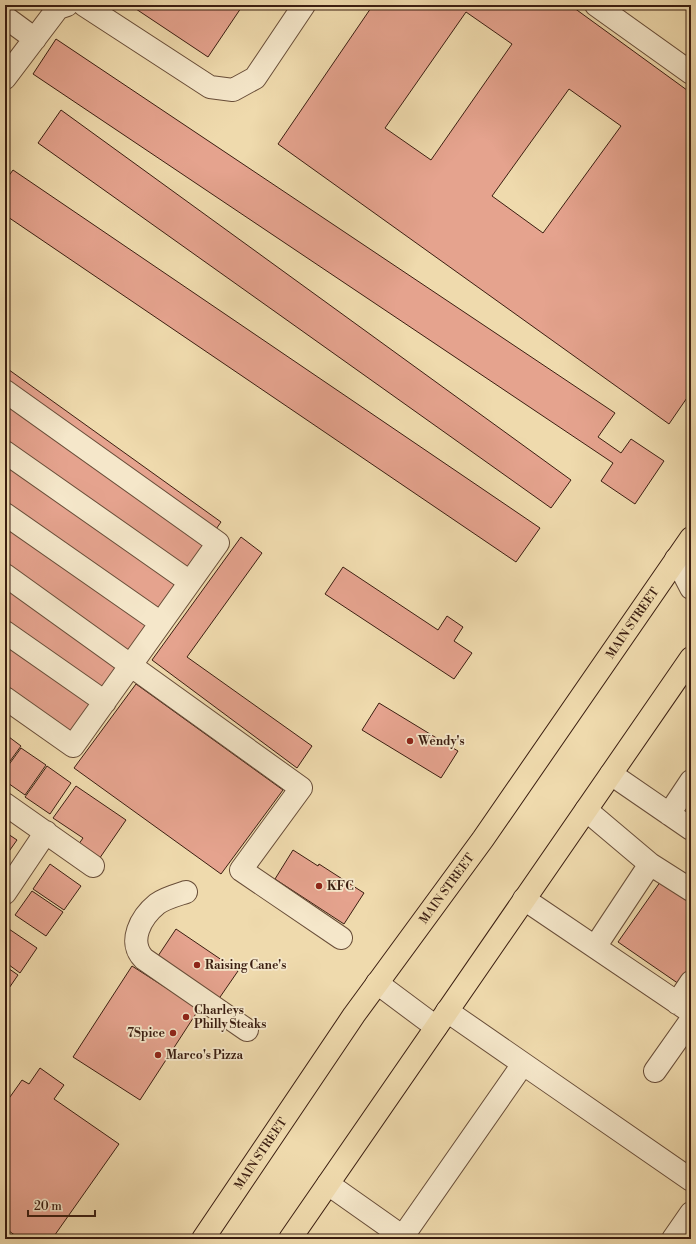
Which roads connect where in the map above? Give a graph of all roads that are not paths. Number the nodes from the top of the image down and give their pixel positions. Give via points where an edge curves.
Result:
1 (67, 5) edge
2 (84, 5) edge
3 (304, 5) edge
4 (596, 5) edge
5 (5, 17) edge
6 (34, 39) junction
7 (691, 73) edge
8 (5, 78) edge
9 (5, 391) edge
10 (5, 452) edge
11 (5, 514) edge
12 (691, 538) edge
13 (676, 559) junction
14 (5, 575) edge
15 (190, 582) junction
16 (691, 588) edge
17 (161, 623) junction
18 (5, 632) edge
19 (691, 658) edge
20 (131, 664) junction
21 (5, 698) edge
22 (105, 702) junction
23 (611, 774) junction
24 (691, 781) edge
25 (5, 804) edge
26 (586, 810) junction
27 (669, 814) junction
28 (691, 829) edge
29 (46, 832) junction
30 (650, 864) junction
31 (93, 866) dead end
32 (691, 890) edge
33 (186, 892) dead end
34 (5, 893) edge
35 (524, 899) junction
36 (341, 938) dead end
37 (595, 947) junction
38 (691, 982) edge
39 (377, 983) junction
40 (684, 1007) edge
41 (442, 1019) junction
42 (691, 1020) edge
43 (246, 1030) dead end
44 (523, 1064) junction
45 (655, 1072) dead end
46 (691, 1180) edge
47 (328, 1184) junction
48 (691, 1213) edge
49 (404, 1238) edge
50 (203, 1239) edge
51 (290, 1239) edge
52 (674, 1239) edge

1 - 6 street via 58,8
2 - 3 street via 210,87 233,90 255,78
4 - 7 street
5 - 6 street
6 - 8 street
9 - 15 street via 218,542
10 - 15 street
11 - 17 street
12 - 13 main road, MAIN STREET
13 - 16 street
13 - 39 main road, MAIN STREET via 483,839
14 - 20 street
15 - 17 street
17 - 20 street
18 - 22 street
19 - 23 main road
20 - 22 street
20 - 36 street via 301,788 241,870
21 - 22 street via 73,746
23 - 26 main road
23 - 27 street
24 - 27 street
25 - 29 street
26 - 30 street
26 - 35 main road
27 - 28 street
29 - 31 street
29 - 34 street
30 - 32 street
30 - 37 street
33 - 43 street via 164,900 152,908 136,934 138,951 144,959
35 - 37 street
35 - 41 main road
37 - 40 street
38 - 40 street
39 - 41 street
39 - 50 main road, MAIN STREET
41 - 44 street
41 - 47 main road
42 - 45 street
44 - 46 street
44 - 49 street
47 - 49 street
47 - 51 main road
48 - 52 street

